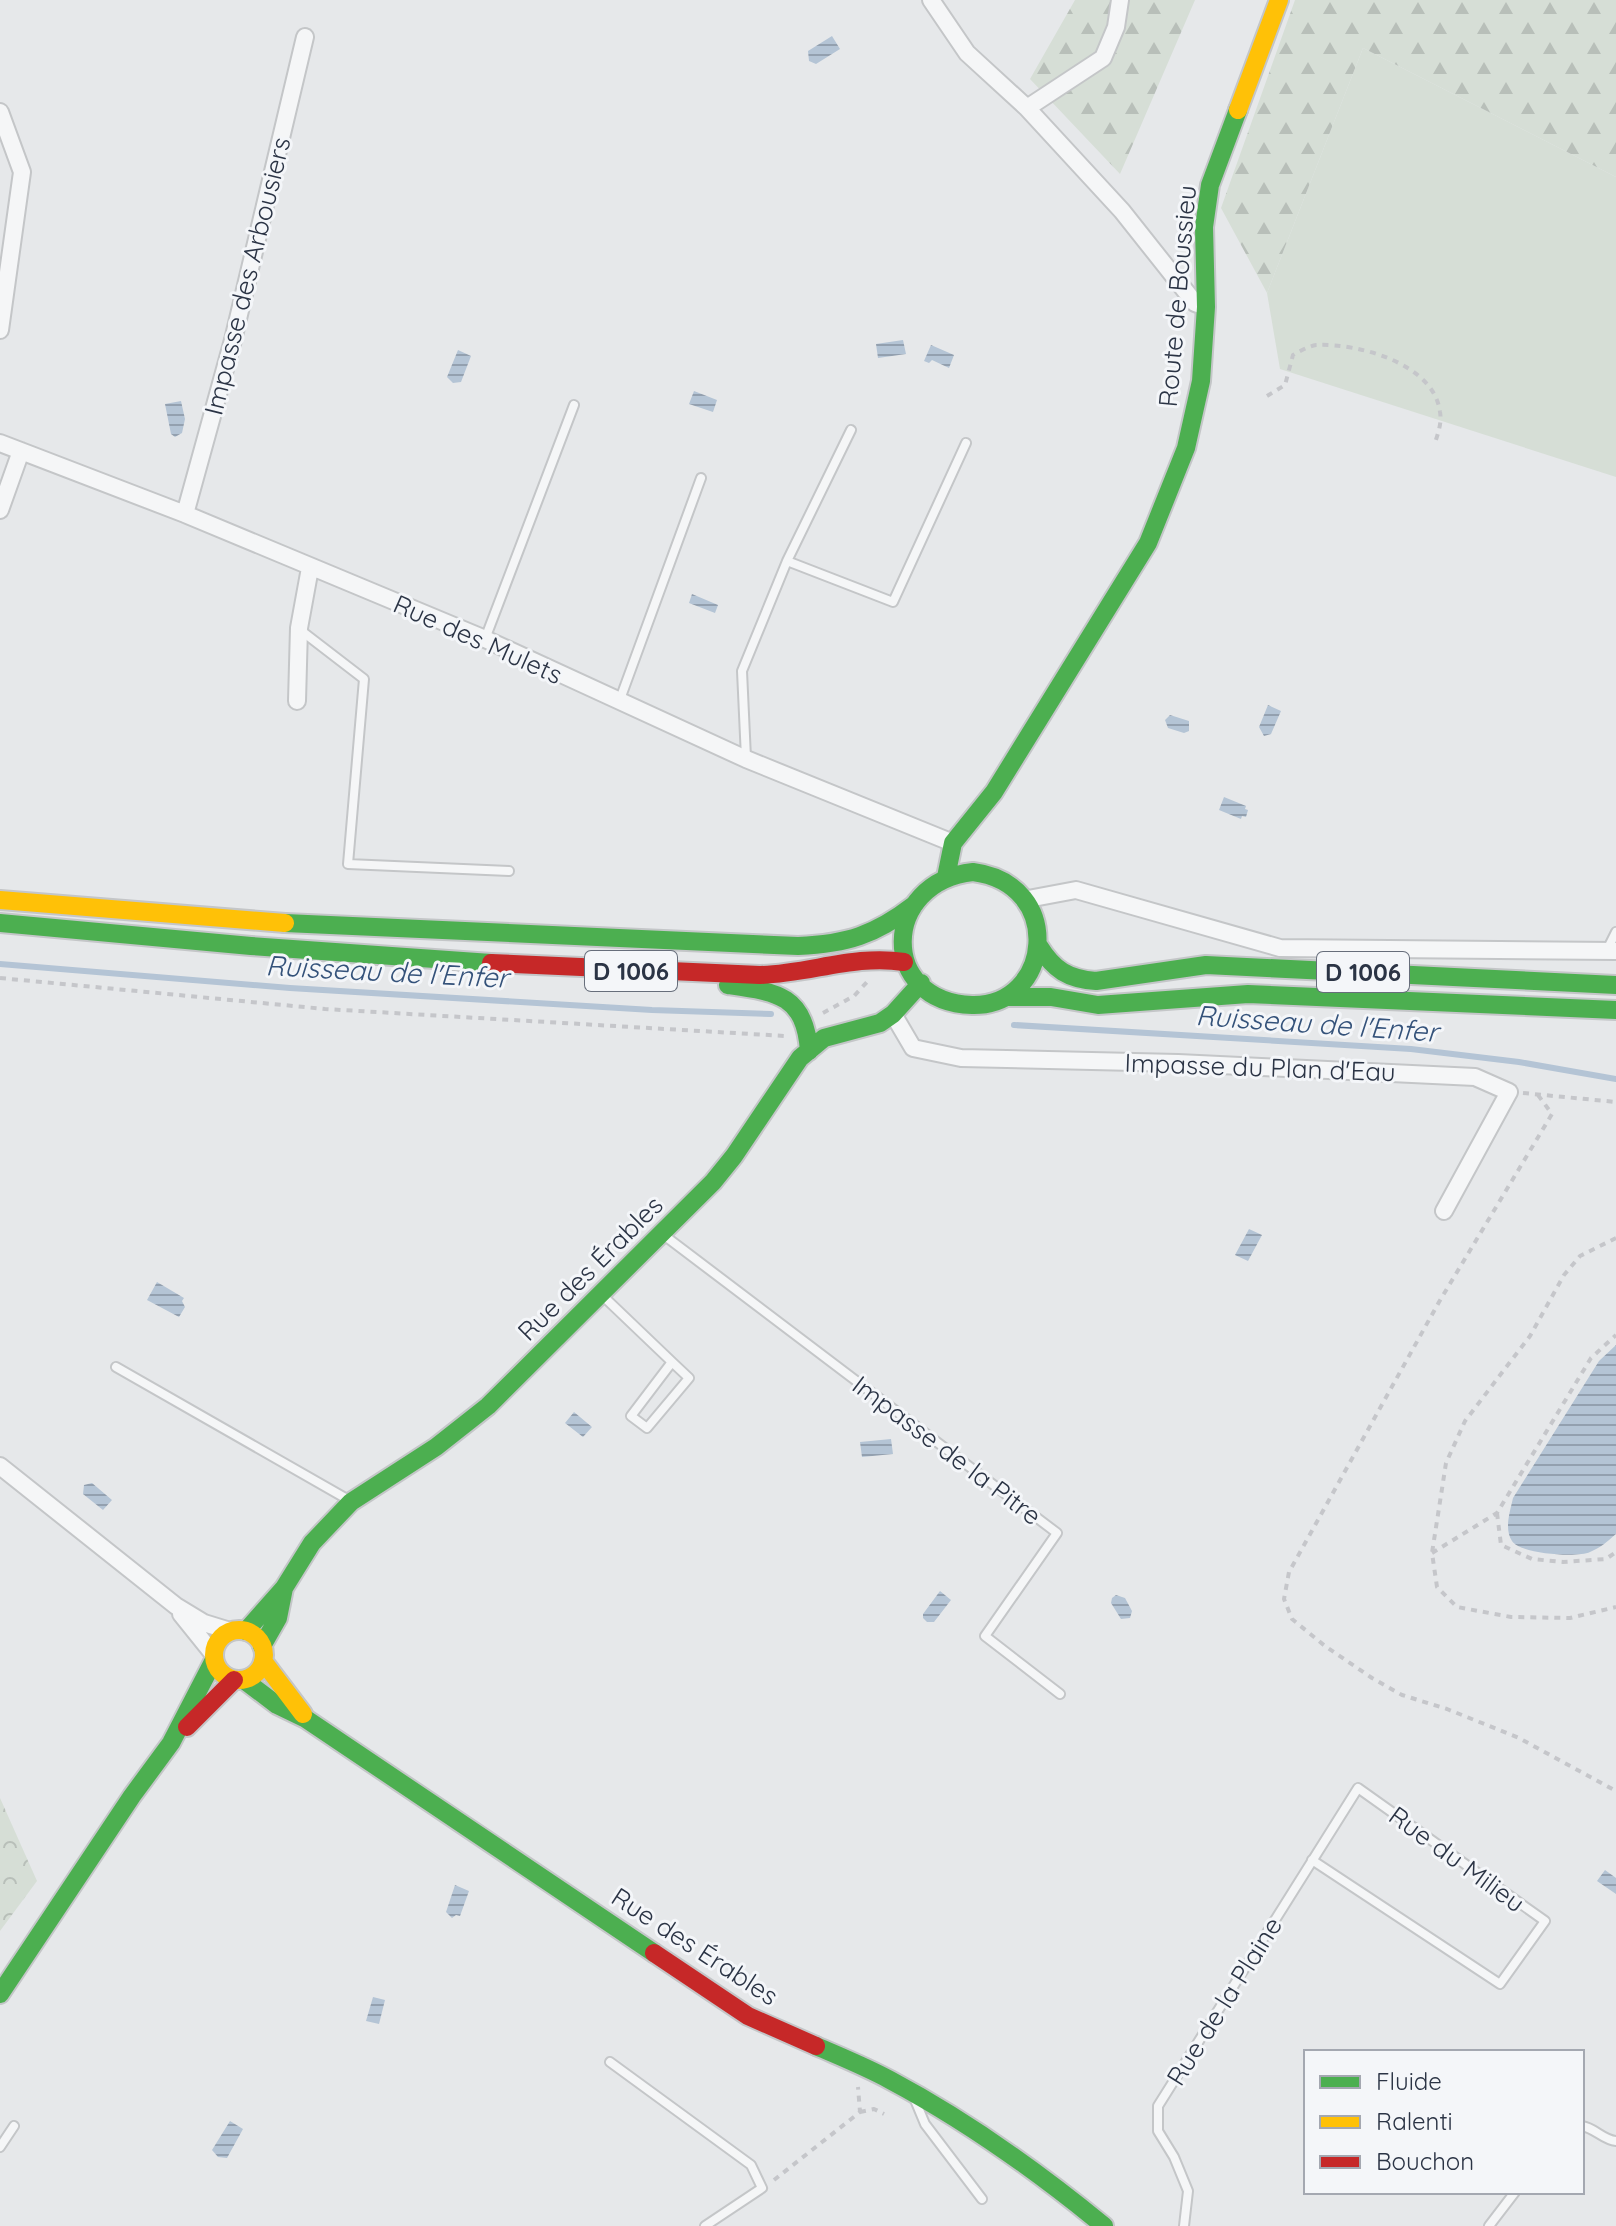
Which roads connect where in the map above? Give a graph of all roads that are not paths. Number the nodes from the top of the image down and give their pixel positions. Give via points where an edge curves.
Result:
1 (931, 0) edge
2 (1120, 0) edge
3 (1279, 0) edge
4 (305, 37) dead end
5 (1027, 108) junction
6 (0, 112) edge
7 (1206, 307) junction
8 (0, 330) edge
9 (574, 405) dead end
10 (851, 430) dead end
11 (0, 443) edge
12 (966, 443) dead end
13 (21, 451) junction
14 (701, 478) dead end
15 (0, 510) edge
16 (185, 514) junction
17 (787, 561) junction
18 (310, 568) junction
19 (299, 628) junction
20 (485, 639) junction
21 (297, 701) dead end
22 (619, 702) junction
23 (746, 759) junction
24 (953, 843) junction
25 (509, 871) dead end
26 (946, 877) junction
27 (1028, 899) junction
28 (0, 900) edge
29 (914, 905) junction
30 (0, 923) edge
31 (1616, 932) edge
32 (1039, 946) junction
33 (1611, 951) edge
34 (904, 962) junction
35 (619, 970) junction
36 (921, 983) junction
37 (1616, 985) edge
38 (1007, 997) junction
39 (1616, 1010) edge
40 (893, 1014) junction
41 (809, 1051) junction
42 (1444, 1211) dead end
43 (662, 1234) junction
44 (601, 1293) junction
45 (672, 1362) junction
46 (116, 1367) dead end
47 (0, 1466) edge
48 (351, 1502) junction
49 (284, 1588) junction
50 (176, 1606) junction
51 (238, 1631) junction
52 (263, 1654) junction
53 (214, 1658) junction
54 (239, 1680) junction
55 (1060, 1694) dead end
56 (306, 1719) junction
57 (171, 1743) junction
58 (1358, 1788) joint
59 (1312, 1860) junction
60 (0, 1994) edge
61 (610, 2062) dead end
62 (912, 2092) junction
63 (14, 2126) dead end
64 (1584, 2126) edge
65 (1616, 2141) edge
66 (0, 2147) edge
67 (1513, 2194) edge
68 (982, 2199) dead end
69 (705, 2226) edge
70 (1104, 2226) edge
71 (1184, 2226) edge
72 (1489, 2226) edge

1 - 5 street via 967,53
2 - 5 street via 1103,58
3 - 7 street, Route de Boussieu via 1210,185 1204,227
4 - 16 street, Impasse des Arbousiers via 233,340
5 - 7 street via 1122,211 1195,303
6 - 8 street via 22,172
7 - 24 street, Route de Boussieu via 1201,381 1186,448 1148,543 994,792
9 - 20 lane
10 - 17 lane
11 - 13 street, Rue des Mulets
12 - 17 lane via 893,602
13 - 15 street
13 - 16 street, Rue des Mulets
14 - 22 lane
16 - 18 street, Rue des Mulets
17 - 23 lane via 742,671
18 - 19 street
18 - 20 street, Rue des Mulets
19 - 21 street
19 - 25 lane via 364,679 348,864
20 - 22 street, Rue des Mulets
22 - 23 street, Rue des Mulets
23 - 24 street, Rue des Mulets
24 - 26 street, Route de Boussieu
26 - 27 street via 973,872 1000,877
26 - 29 street
27 - 32 street
27 - 33 street via 1076,890 1280,948
28 - 29 street, D 1006 via 360,929 771,946 850,939 877,930
29 - 34 street via 904,924
30 - 35 street, D 1006 via 356,955
31 - 33 lane
32 - 37 street, D 1006 via 1059,970 1096,982 1206,965
32 - 38 street via 1029,973
34 - 35 street, D 1006 via 854,959 772,975
34 - 36 street
35 - 41 street via 759,988 793,1003 806,1023
36 - 38 street via 945,1001 966,1006
36 - 40 street, Rue des Érables
38 - 39 street, D 1006 via 1098,1005 1248,994
40 - 41 street, Rue des Érables via 866,1028 824,1038
40 - 42 street, Impasse du Plan d'Eau via 913,1048 961,1058 1475,1077 1509,1092
41 - 43 street, Rue des Érables via 734,1156
43 - 44 street, Rue des Érables
43 - 55 lane, Impasse de la Pitre via 1057,1533 985,1636
44 - 45 lane
44 - 48 street, Rue des Érables via 460,1431
45 - 45 lane via 631,1416 647,1428 689,1378
46 - 48 lane
47 - 50 street
48 - 49 street, Rue des Érables via 312,1543
49 - 51 street, Rue des Érables
49 - 52 street, Rue des Érables
50 - 51 street via 204,1623
50 - 53 street
51 - 52 street via 258,1639
51 - 53 street via 218,1641
52 - 54 street via 253,1676
52 - 56 street, Rue des Érables
53 - 54 street via 225,1676
53 - 57 street
54 - 56 street, Rue des Érables
54 - 57 street
56 - 62 street, Rue des Érables via 748,2016
57 - 60 street
58 - 59 lane, Rue de la Plaine
58 - 59 lane, Rue du Milieu via 1545,1921 1500,1984
59 - 71 lane, Rue de la Plaine via 1158,2106 1158,2131 1188,2191
61 - 69 lane via 751,2165 762,2188
62 - 68 lane via 925,2124
62 - 70 street, Rue des Érables via 1006,2149
63 - 66 lane
64 - 65 lane
67 - 72 lane

